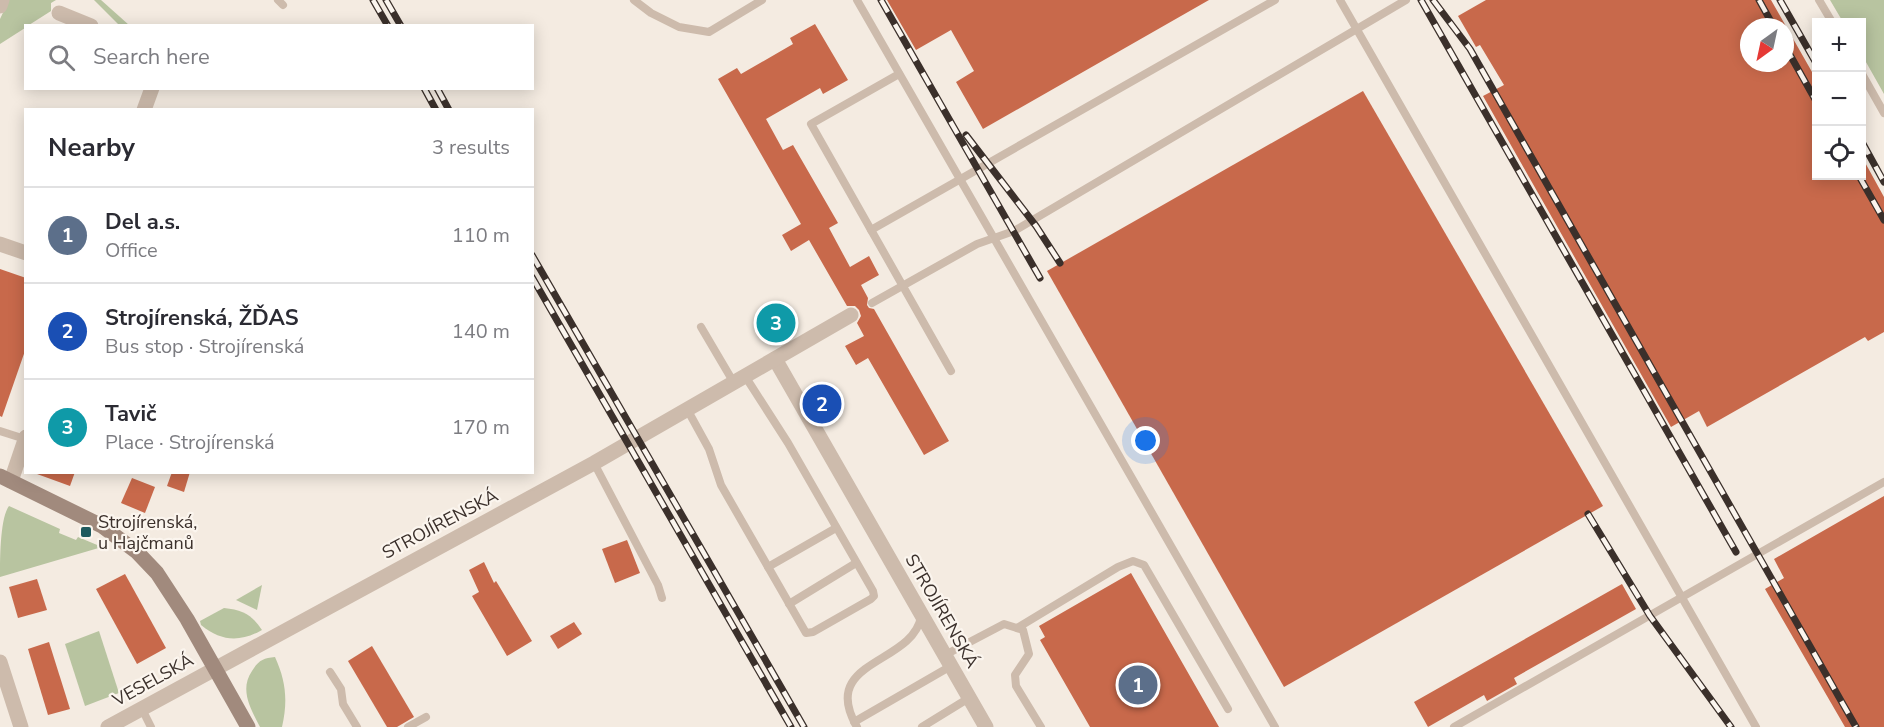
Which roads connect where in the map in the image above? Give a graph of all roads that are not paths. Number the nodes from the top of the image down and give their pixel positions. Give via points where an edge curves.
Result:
1 (2, 0) edge
2 (634, 0) edge
3 (762, 0) edge
4 (857, 0) edge
5 (1275, 0) edge
6 (1340, 0) edge
7 (1406, 0) edge
8 (1819, 0) edge
9 (0, 6) edge
10 (59, 13) dead end
11 (1830, 18) edge
12 (86, 24) edge
13 (1356, 29) junction
14 (899, 74) junction
15 (1866, 81) edge
16 (151, 90) edge
17 (145, 108) edge
18 (1884, 112) edge
19 (960, 179) junction
20 (871, 230) junction
21 (994, 238) junction
22 (0, 244) edge
23 (24, 252) edge
24 (902, 286) junction
25 (872, 303) dead end
26 (851, 315) dead end
27 (701, 327) dead end
28 (775, 359) junction
29 (951, 371) dead end
30 (739, 379) junction
31 (687, 410) junction
32 (0, 431) edge
33 (24, 438) edge
34 (24, 440) edge
35 (594, 463) junction
36 (5, 478) edge
37 (1884, 482) edge
38 (836, 528) junction
39 (856, 563) junction
40 (768, 567) junction
41 (662, 598) dead end
42 (1681, 598) junction
43 (789, 604) junction
44 (921, 614) junction
45 (1017, 628) junction
46 (948, 661) junction
47 (0, 662) edge
48 (216, 668) junction
49 (330, 672) dead end
50 (969, 698) junction
51 (141, 709) junction
52 (1228, 710) dead end
53 (426, 717) dead end
54 (856, 725) edge
55 (21, 727) edge
56 (108, 727) edge
57 (151, 727) edge
58 (248, 727) edge
59 (357, 727) edge
60 (408, 727) edge
61 (922, 727) edge
62 (986, 727) edge
63 (1041, 727) edge
64 (1275, 727) edge
65 (1454, 727) edge
66 (1756, 727) edge

1 - 9 street
2 - 3 lane via 679,27 709,32
4 - 14 lane
5 - 19 lane
6 - 13 lane
7 - 13 lane
8 - 11 lane
10 - 12 street
13 - 21 lane via 1014,231
13 - 42 lane
14 - 19 lane
14 - 20 lane via 810,124
15 - 18 lane
16 - 17 street
19 - 20 lane
19 - 21 lane
20 - 24 lane
21 - 24 lane
21 - 64 lane
22 - 23 street
24 - 25 lane
24 - 29 lane
26 - 28 street, STROJÍRENSKÁ
27 - 30 lane
28 - 30 street, STROJÍRENSKÁ
28 - 44 street, STROJÍRENSKÁ
30 - 31 street, STROJÍRENSKÁ
30 - 38 lane via 788,443
31 - 35 street, STROJÍRENSKÁ
31 - 40 lane via 709,449 721,485
32 - 33 lane
34 - 36 street
35 - 41 lane
35 - 48 street, STROJÍRENSKÁ
36 - 48 street via 102,526 137,552 157,573
37 - 42 lane
38 - 39 lane
38 - 40 lane
39 - 43 lane
39 - 43 lane via 873,591 871,599 808,634
40 - 43 lane
42 - 65 lane
42 - 66 lane
44 - 46 street, STROJÍRENSKÁ
44 - 54 lane via 912,636 862,670 852,683 848,703
45 - 46 lane via 1004,624
45 - 52 lane via 1118,567 1133,561 1144,565
45 - 63 lane via 1023,630 1029,654 1015,675 1016,686
46 - 50 street, STROJÍRENSKÁ
46 - 54 lane
47 - 55 street
48 - 51 street, VESELSKÁ
48 - 58 street
49 - 59 lane
50 - 61 lane
50 - 62 street, STROJÍRENSKÁ
51 - 56 street, VESELSKÁ
51 - 57 lane
53 - 60 lane

